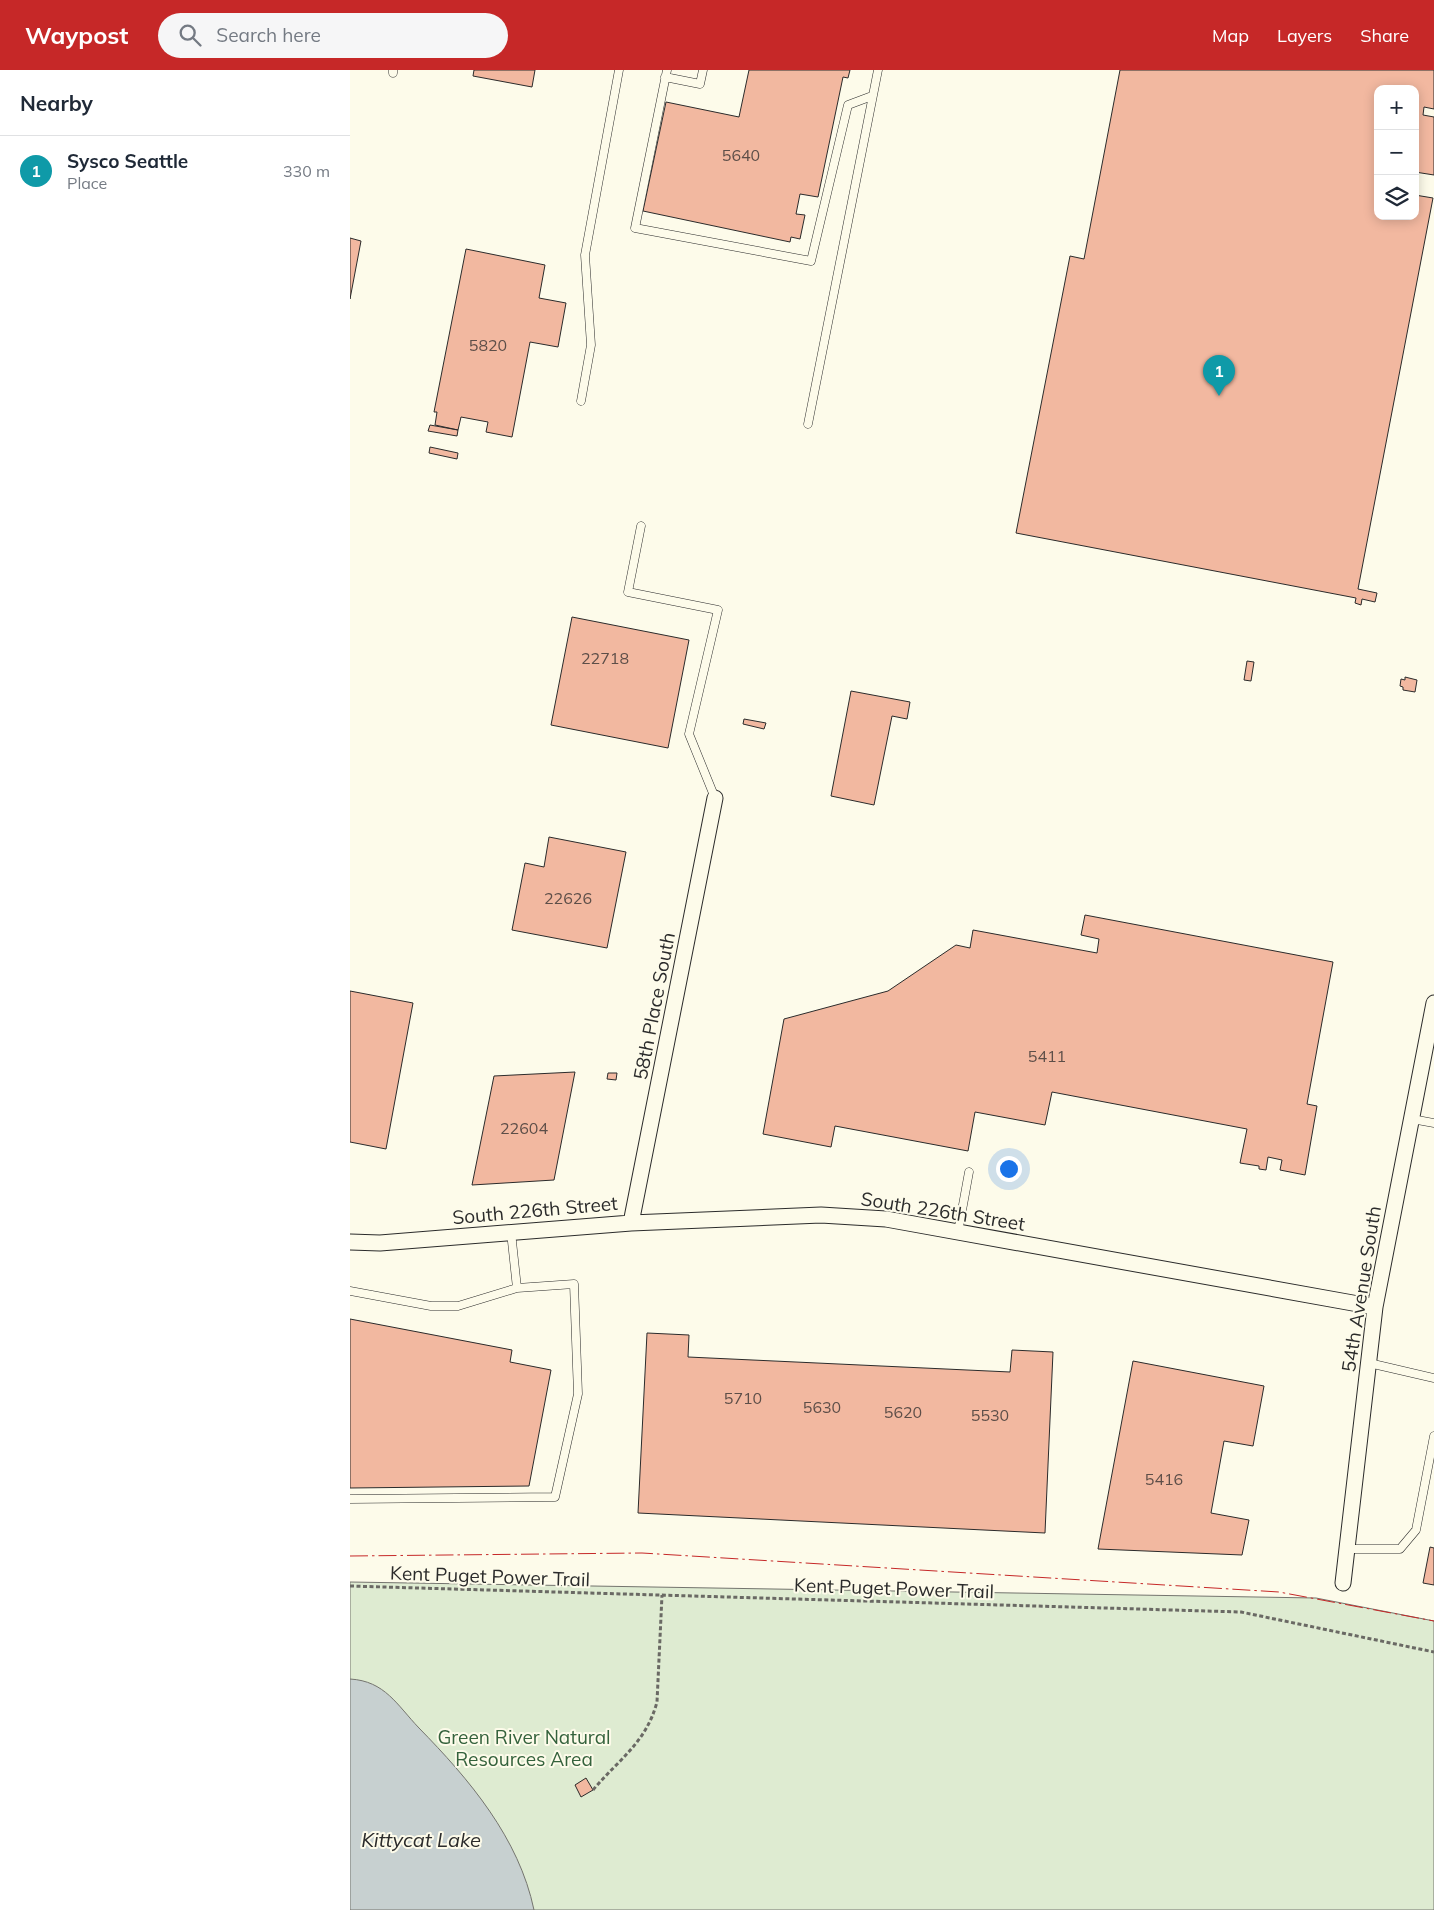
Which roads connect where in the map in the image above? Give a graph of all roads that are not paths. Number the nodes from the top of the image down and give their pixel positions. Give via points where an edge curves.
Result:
1 (619, 70) edge
2 (703, 70) edge
3 (878, 70) edge
4 (666, 74) edge
5 (872, 96) junction
6 (581, 401) dead end
7 (808, 424) dead end
8 (641, 526) dead end
9 (715, 798) joint
10 (1434, 1003) edge
11 (1412, 1119) junction
12 (1434, 1123) edge
13 (969, 1172) dead end
14 (631, 1223) junction
15 (511, 1232) junction
16 (958, 1232) junction
17 (350, 1242) edge
18 (517, 1288) junction
19 (350, 1291) edge
20 (1375, 1308) junction
21 (1369, 1363) junction
22 (1434, 1378) edge
23 (1434, 1436) edge
24 (350, 1499) edge
25 (1347, 1550) junction
26 (1344, 1583) dead end

1 - 6 lane via 585,255 591,345
2 - 4 lane via 700,84
3 - 5 lane
4 - 5 lane via 635,228 811,261 848,105
5 - 7 lane
8 - 9 lane via 628,592 718,610 690,734
9 - 14 street, 58th Place South
10 - 11 street, 54th Avenue South
11 - 12 lane
11 - 20 street, 54th Avenue South
13 - 16 lane
14 - 15 street, South 226th Street
14 - 16 street, South 226th Street via 821,1215 886,1218
15 - 17 street, South 226th Street via 380,1243
15 - 18 lane
16 - 20 street, South 226th Street
18 - 19 lane via 458,1306 430,1306
18 - 24 lane via 574,1284 578,1394 555,1497
20 - 21 street, 54th Avenue South
21 - 22 lane
21 - 25 street, 54th Avenue South
23 - 25 lane via 1416,1530 1400,1549
25 - 26 street, 54th Avenue South

